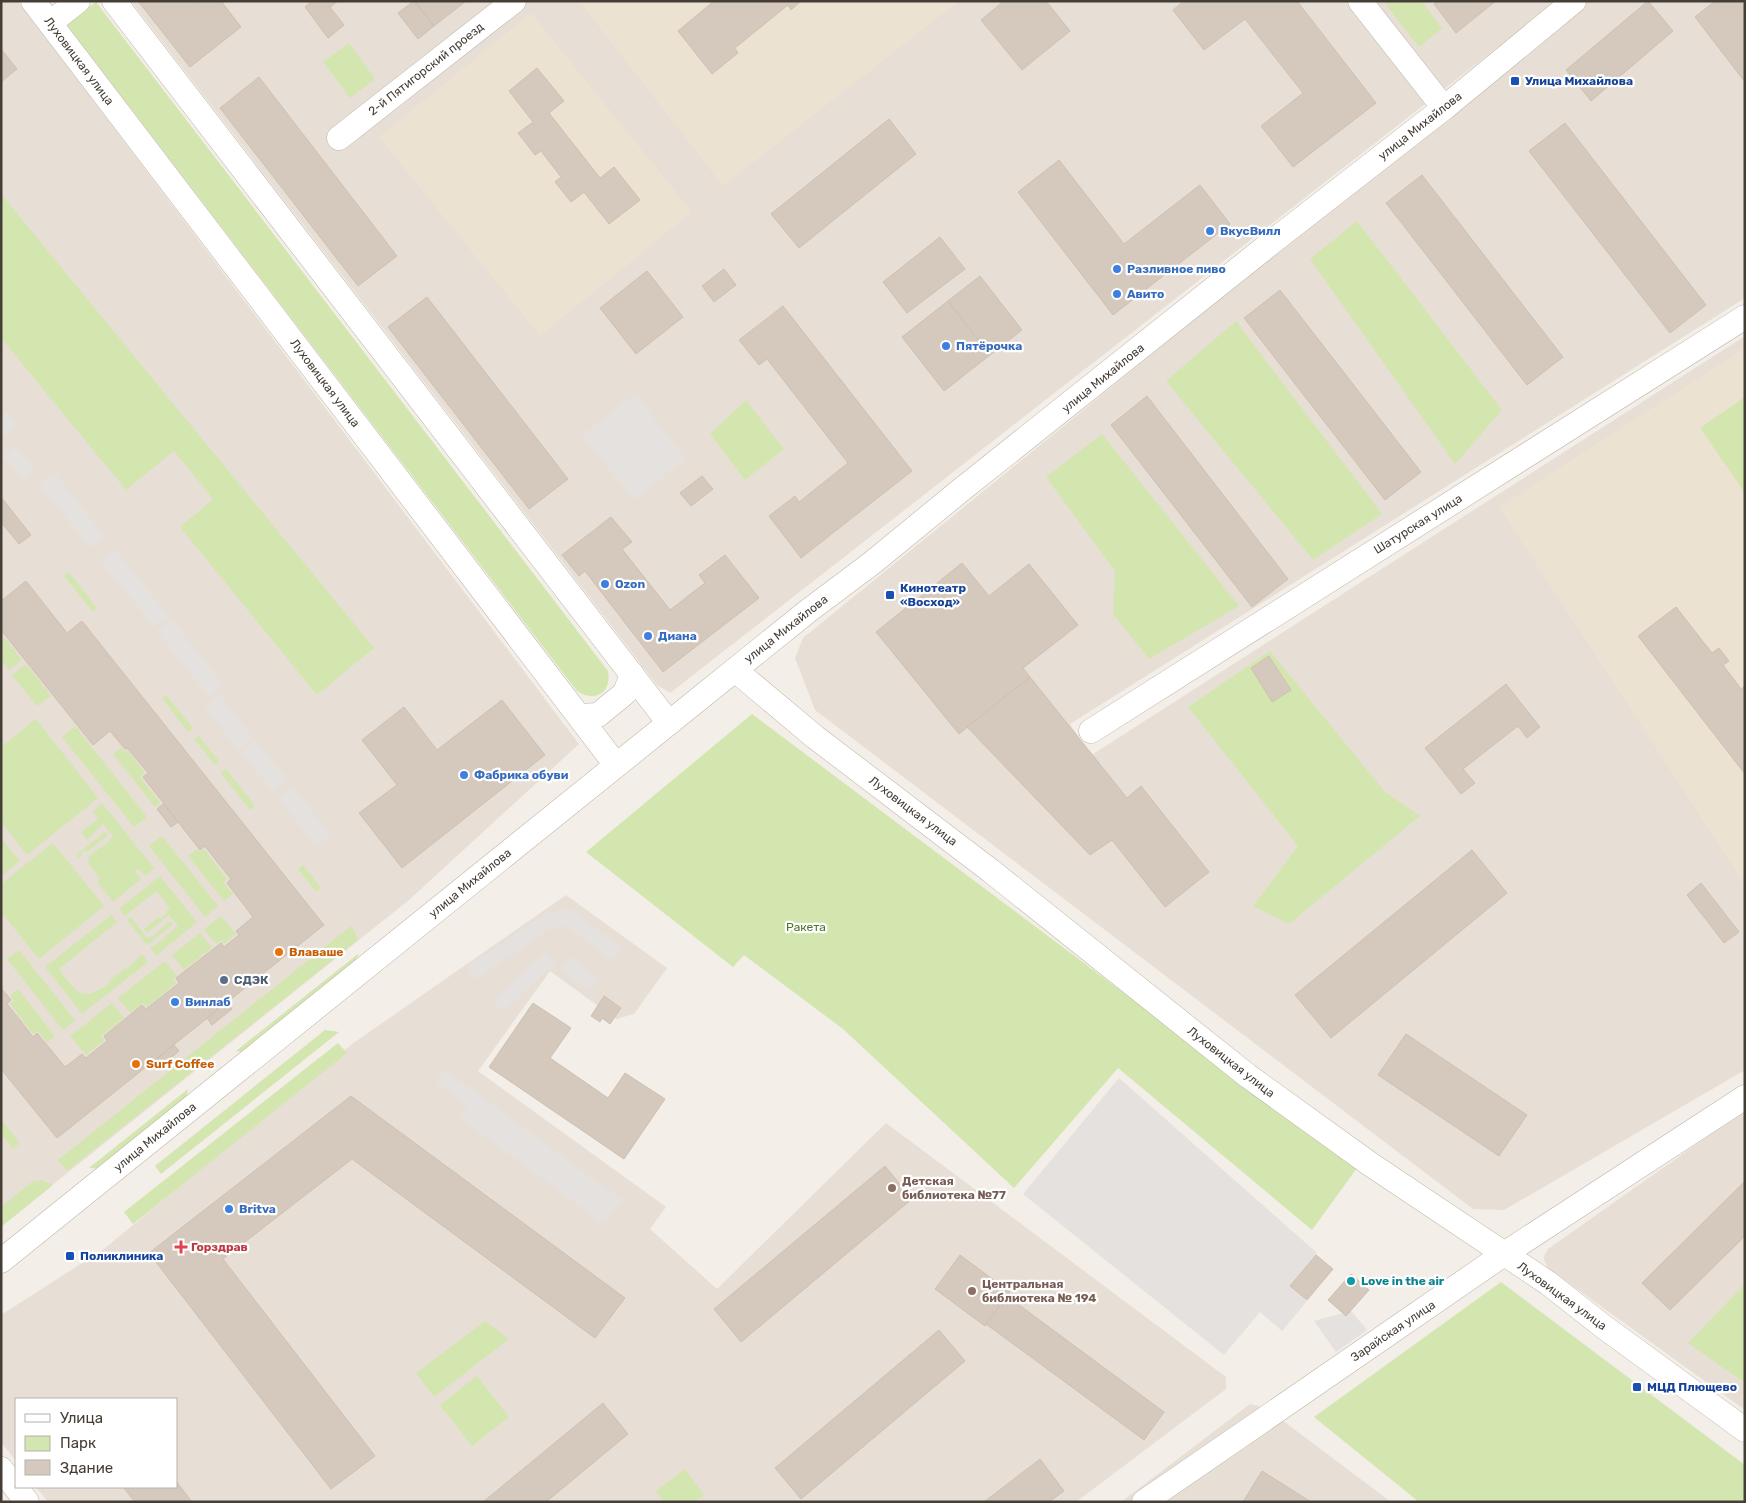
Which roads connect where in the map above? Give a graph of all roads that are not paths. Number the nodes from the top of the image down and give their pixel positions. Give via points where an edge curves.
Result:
1 (33, 1) edge
2 (78, 1) edge
3 (114, 1) edge
4 (514, 1) edge
5 (1360, 1) edge
6 (1574, 1) edge
7 (50, 23) junction
8 (1444, 108) junction
9 (339, 138) dead end
10 (1745, 317) edge
11 (735, 670) junction
12 (632, 674) junction
13 (579, 716) junction
14 (669, 722) junction
15 (1091, 731) dead end
16 (616, 765) junction
17 (1745, 1097) edge
18 (1504, 1254) junction
19 (1, 1261) edge
20 (1745, 1430) edge
21 (1, 1469) edge
22 (15, 1487) edge
23 (16, 1488) edge
24 (27, 1502) edge
25 (1144, 1502) edge

1 - 7 street, Луховицкая улица
2 - 7 street
3 - 12 street
4 - 9 street, 2-й Пятигорский проезд
5 - 8 street
6 - 8 street, улица Михайлова
7 - 13 street, Луховицкая улица
8 - 11 street, улица Михайлова
10 - 15 street, Шатурская улица
11 - 14 street, улица Михайлова
11 - 18 street, Луховицкая улица via 815,737 991,871 1248,1076 1370,1164
12 - 13 street via 624,693 598,715
12 - 14 street
13 - 16 street, Луховицкая улица
14 - 16 street, улица Михайлова
16 - 19 street, улица Михайлова
17 - 18 street, Зарайская улица
18 - 20 street, Луховицкая улица via 1548,1283
18 - 25 street, Зарайская улица
21 - 22 street
23 - 24 street

